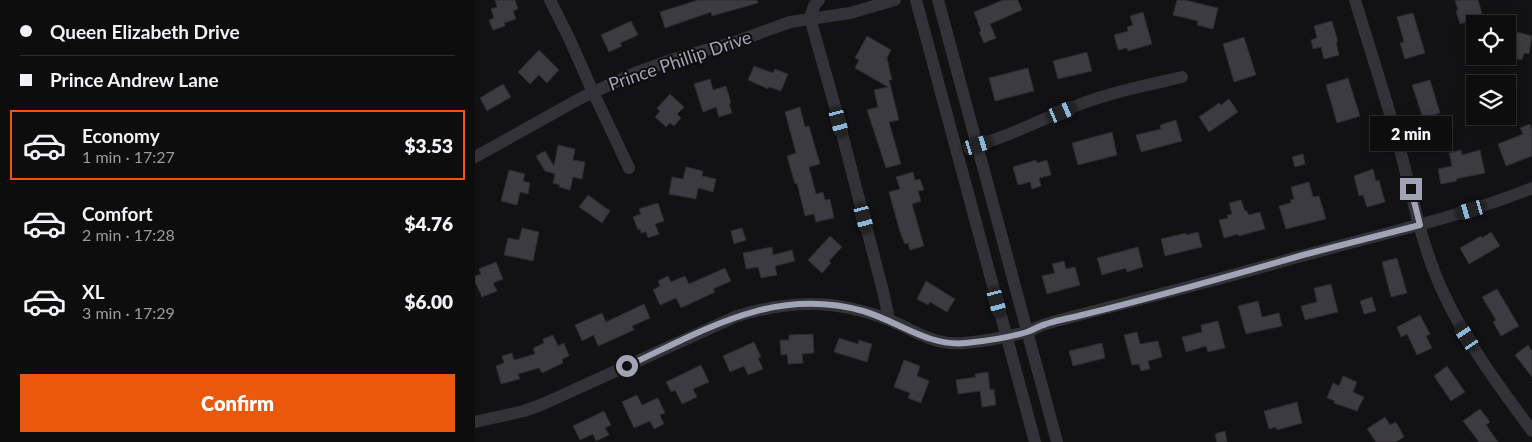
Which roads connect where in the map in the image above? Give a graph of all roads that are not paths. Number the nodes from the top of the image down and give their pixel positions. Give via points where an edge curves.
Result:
1 (550, 0) edge
2 (819, 0) edge
3 (895, 0) edge
4 (917, 0) edge
5 (938, 0) edge
6 (1355, 0) edge
7 (810, 18) junction
8 (1182, 77) dead end
9 (593, 92) junction
10 (978, 145) junction
11 (475, 157) edge
12 (629, 168) dead end
13 (1532, 188) edge
14 (1420, 225) junction
15 (889, 320) junction
16 (1028, 331) junction
17 (1007, 336) junction
18 (475, 422) edge
19 (1532, 430) edge
20 (1035, 442) edge
21 (1057, 442) edge

1 - 9 street
2 - 7 street
3 - 7 street, Prince Phillip Drive via 850,13
4 - 17 street
5 - 10 street
6 - 14 street via 1397,136
7 - 9 street, Prince Phillip Drive via 674,59
7 - 15 street
8 - 10 street via 1109,94
9 - 11 street, Prince Phillip Drive
9 - 12 street
10 - 16 street
13 - 14 street
14 - 16 street
14 - 19 street via 1429,258 1457,321
15 - 17 street via 926,338 944,342 963,343
15 - 18 street via 817,303 762,309 737,316 543,404
16 - 17 street
16 - 21 street
17 - 20 street

